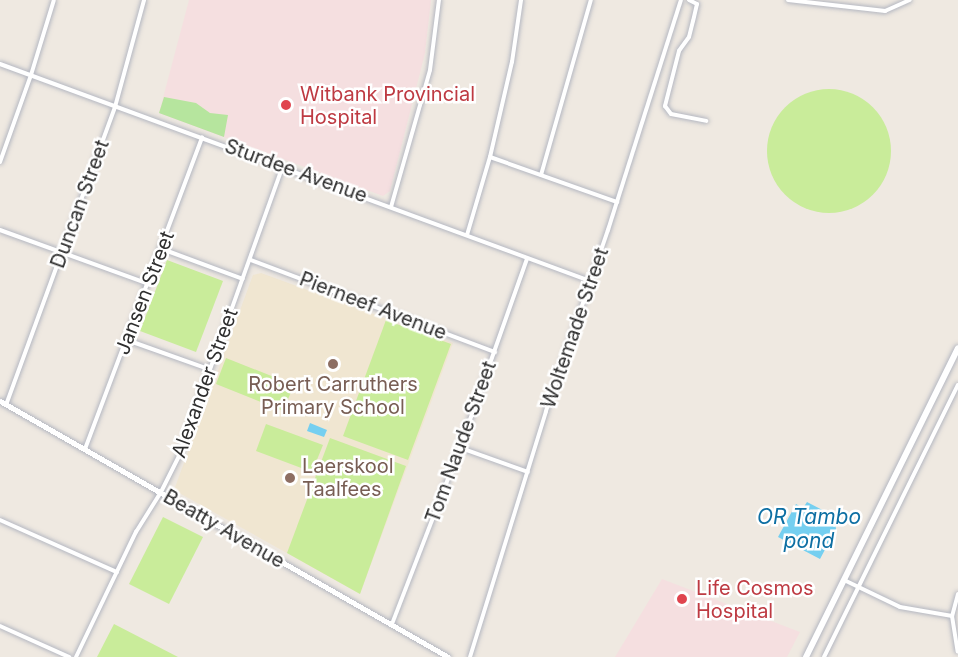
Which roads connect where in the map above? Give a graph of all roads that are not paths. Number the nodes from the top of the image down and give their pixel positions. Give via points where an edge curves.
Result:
1 (54, 0) edge
2 (144, 0) edge
3 (439, 0) edge
4 (521, 0) edge
5 (591, 0) edge
6 (681, 0) edge
7 (690, 0) edge
8 (788, 0) edge
9 (910, 0) edge
10 (0, 64) edge
11 (31, 75) junction
12 (115, 107) junction
13 (706, 121) dead end
14 (202, 137) junction
15 (490, 158) junction
16 (0, 162) edge
17 (283, 166) junction
18 (541, 175) junction
19 (617, 202) junction
20 (391, 207) junction
21 (0, 230) edge
22 (467, 235) junction
23 (162, 249) junction
24 (62, 253) junction
25 (527, 259) junction
26 (251, 260) junction
27 (243, 279) junction
28 (591, 281) junction
29 (149, 284) junction
30 (127, 340) junction
31 (958, 348) edge
32 (495, 352) junction
33 (208, 369) junction
34 (958, 385) edge
35 (0, 401) edge
36 (6, 405) junction
37 (460, 448) junction
38 (85, 449) junction
39 (528, 472) junction
40 (161, 492) junction
41 (0, 520) edge
42 (117, 572) junction
43 (844, 580) junction
44 (858, 588) junction
45 (958, 594) edge
46 (952, 616) junction
47 (392, 624) junction
48 (0, 626) edge
49 (958, 652) edge
50 (69, 657) edge
51 (76, 657) edge
52 (448, 657) edge
53 (470, 657) edge
54 (806, 657) edge
55 (824, 657) edge

1 - 11 street
2 - 12 street, Duncan Street
3 - 20 street via 430,70
4 - 15 street via 512,62
5 - 18 street
6 - 19 street, Woltemade Street
7 - 13 street via 697,4 693,21 665,106 671,114
8 - 9 street via 885,11
10 - 11 street, Sturdee Avenue
11 - 12 street, Sturdee Avenue
11 - 16 street
12 - 14 street, Sturdee Avenue
12 - 24 street, Duncan Street
14 - 17 street, Sturdee Avenue
14 - 23 street, Jansen Street
15 - 18 street
15 - 22 street
17 - 20 street, Sturdee Avenue
17 - 26 street, Alexander Street
18 - 19 street
19 - 28 street, Woltemade Street
20 - 22 street, Sturdee Avenue
21 - 24 street
22 - 25 street, Sturdee Avenue
23 - 27 street
23 - 29 street, Jansen Street
24 - 29 street
24 - 36 street, Duncan Street
25 - 28 street, Sturdee Avenue
25 - 32 street, Tom Naude Street
26 - 27 street, Alexander Street
26 - 32 street, Pierneef Avenue
27 - 33 street, Alexander Street
28 - 39 street, Woltemade Street
29 - 30 street, Jansen Street
30 - 33 street
30 - 38 street, Jansen Street
31 - 43 main road
32 - 37 street, Tom Naude Street
33 - 40 street, Alexander Street via 179,456
34 - 44 street
35 - 36 street, Beatty Avenue
36 - 38 street, Beatty Avenue
37 - 39 street
37 - 47 street, Tom Naude Street
38 - 40 street, Beatty Avenue
39 - 53 street, Woltemade Street
40 - 42 street, Alexander Street
40 - 47 street, Beatty Avenue
41 - 42 street
42 - 51 street, Alexander Street
43 - 44 street
43 - 54 main road
44 - 46 street via 900,607
44 - 55 street
45 - 46 street
46 - 49 street
47 - 52 street, Beatty Avenue
48 - 50 street

